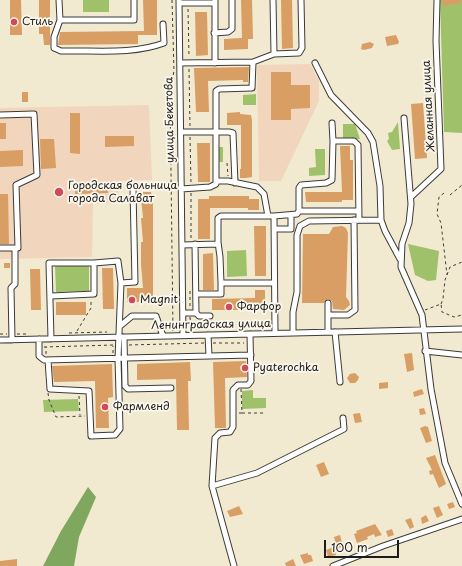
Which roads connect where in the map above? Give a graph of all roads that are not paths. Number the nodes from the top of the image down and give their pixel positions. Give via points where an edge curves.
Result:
1 (59, 0) edge
2 (134, 0) edge
3 (232, 0) edge
4 (273, 0) edge
5 (301, 0) edge
6 (437, 0) edge
7 (215, 1) edge
8 (179, 2) edge
9 (60, 20) junction
10 (163, 24) dead end
11 (214, 33) junction
12 (274, 54) junction
13 (253, 62) junction
14 (180, 63) junction
15 (214, 63) junction
16 (315, 63) dead end
17 (0, 115) edge
18 (404, 118) dead end
19 (332, 123) dead end
20 (181, 132) junction
21 (216, 132) junction
22 (333, 141) junction
23 (217, 181) junction
24 (235, 183) junction
25 (181, 187) junction
26 (133, 189) road end
27 (411, 198) junction
28 (359, 211) junction
29 (299, 212) junction
30 (291, 215) junction
31 (271, 216) junction
32 (357, 220) junction
33 (381, 220) junction
34 (274, 229) junction
35 (291, 229) junction
36 (297, 235) junction
37 (182, 244) junction
38 (193, 244) junction
39 (218, 244) junction
40 (0, 248) edge
41 (15, 248) junction
42 (400, 259) junction
43 (94, 263) junction
44 (121, 283) junction
45 (274, 283) junction
46 (221, 284) junction
47 (196, 294) junction
48 (51, 296) junction
49 (328, 304) dead end
50 (183, 313) junction
51 (196, 313) junction
52 (328, 315) junction
53 (210, 316) dead end
54 (120, 326) junction
55 (462, 329) edge
56 (423, 330) junction
57 (328, 332) junction
58 (334, 332) junction
59 (275, 333) junction
60 (293, 333) junction
61 (250, 334) junction
62 (183, 335) junction
63 (208, 335) junction
64 (163, 336) junction
65 (122, 337) junction
66 (39, 339) junction
67 (51, 339) junction
68 (0, 340) edge
69 (12, 340) junction
70 (426, 352) junction
71 (251, 355) junction
72 (462, 355) edge
73 (209, 356) junction
74 (118, 359) junction
75 (46, 360) junction
76 (340, 382) dead end
77 (170, 388) dead end
78 (343, 418) dead end
79 (212, 486) junction
80 (462, 504) edge
81 (462, 519) edge
82 (234, 566) edge
83 (333, 566) edge

1 - 9 street
2 - 9 street via 134,20
3 - 11 street via 232,29 228,32
4 - 12 street
5 - 12 street via 301,50 297,54
6 - 27 street, Желанная улица via 441,169
7 - 8 street
7 - 11 street
8 - 14 street, улица Бекетова
9 - 10 street via 54,37 54,48 61,51 141,49 155,46 164,43
11 - 15 street
12 - 13 street
13 - 15 street
13 - 21 street via 252,88 216,91
14 - 15 street
14 - 20 street, улица Бекетова
16 - 33 street via 331,95 368,133 373,142 380,186
17 - 41 street via 34,114 37,175 16,185 18,248
18 - 27 street
19 - 22 street
20 - 21 street
20 - 25 street, улица Бекетова
21 - 23 street
21 - 24 street via 229,132 234,135
22 - 28 street via 354,141 358,145
22 - 29 street via 332,180 326,183 300,185
23 - 24 street
23 - 25 street via 213,186
24 - 31 street via 260,189
25 - 37 street, улица Бекетова
26 - 44 street via 135,282
27 - 42 street via 410,216
28 - 29 street
28 - 32 street
29 - 30 street
30 - 31 street
30 - 35 street
31 - 34 street
31 - 39 street via 219,217
32 - 33 street
32 - 36 street via 309,221 300,226
32 - 52 street via 355,310 348,315
33 - 42 street
34 - 35 street
34 - 45 street
35 - 36 street
36 - 60 street via 297,292 293,312
37 - 38 street
37 - 50 street, улица Бекетова
38 - 39 street
38 - 47 street
39 - 46 street
40 - 41 street
41 - 69 street via 15,284 11,288
42 - 56 street via 405,278 421,312
43 - 44 street via 118,261
43 - 48 street via 94,294
43 - 48 street via 49,263
44 - 54 street
45 - 46 street
45 - 59 street
46 - 47 street via 221,294
47 - 51 street
48 - 67 street
49 - 52 street
50 - 51 street
50 - 62 street, улица Бекетова
51 - 53 street via 199,316
52 - 57 street
54 - 64 street via 132,316 156,316
54 - 65 street
55 - 56 street, Ленинградская улица
56 - 58 street, Ленинградская улица
56 - 70 street
57 - 58 street, Ленинградская улица
57 - 60 street, Ленинградская улица
58 - 76 street
59 - 60 street, Ленинградская улица
59 - 61 street, Ленинградская улица
61 - 63 street, Ленинградская улица
61 - 71 street
62 - 63 street, Ленинградская улица
62 - 64 street, Ленинградская улица
63 - 73 street
64 - 65 street, Ленинградская улица
65 - 67 street, Ленинградская улица
65 - 74 street
66 - 67 street, Ленинградская улица
66 - 69 street, Ленинградская улица
66 - 75 street via 40,357
68 - 69 street, Ленинградская улица
70 - 72 street
70 - 80 street via 445,463
71 - 73 street
71 - 79 street via 251,381 248,385 241,385 233,390 232,430 220,432 215,438
73 - 74 street
74 - 75 street
74 - 75 street via 120,429 115,435 90,436 88,390 50,389
74 - 77 street via 126,388
78 - 79 street via 344,429 257,473
79 - 82 street
81 - 83 street

